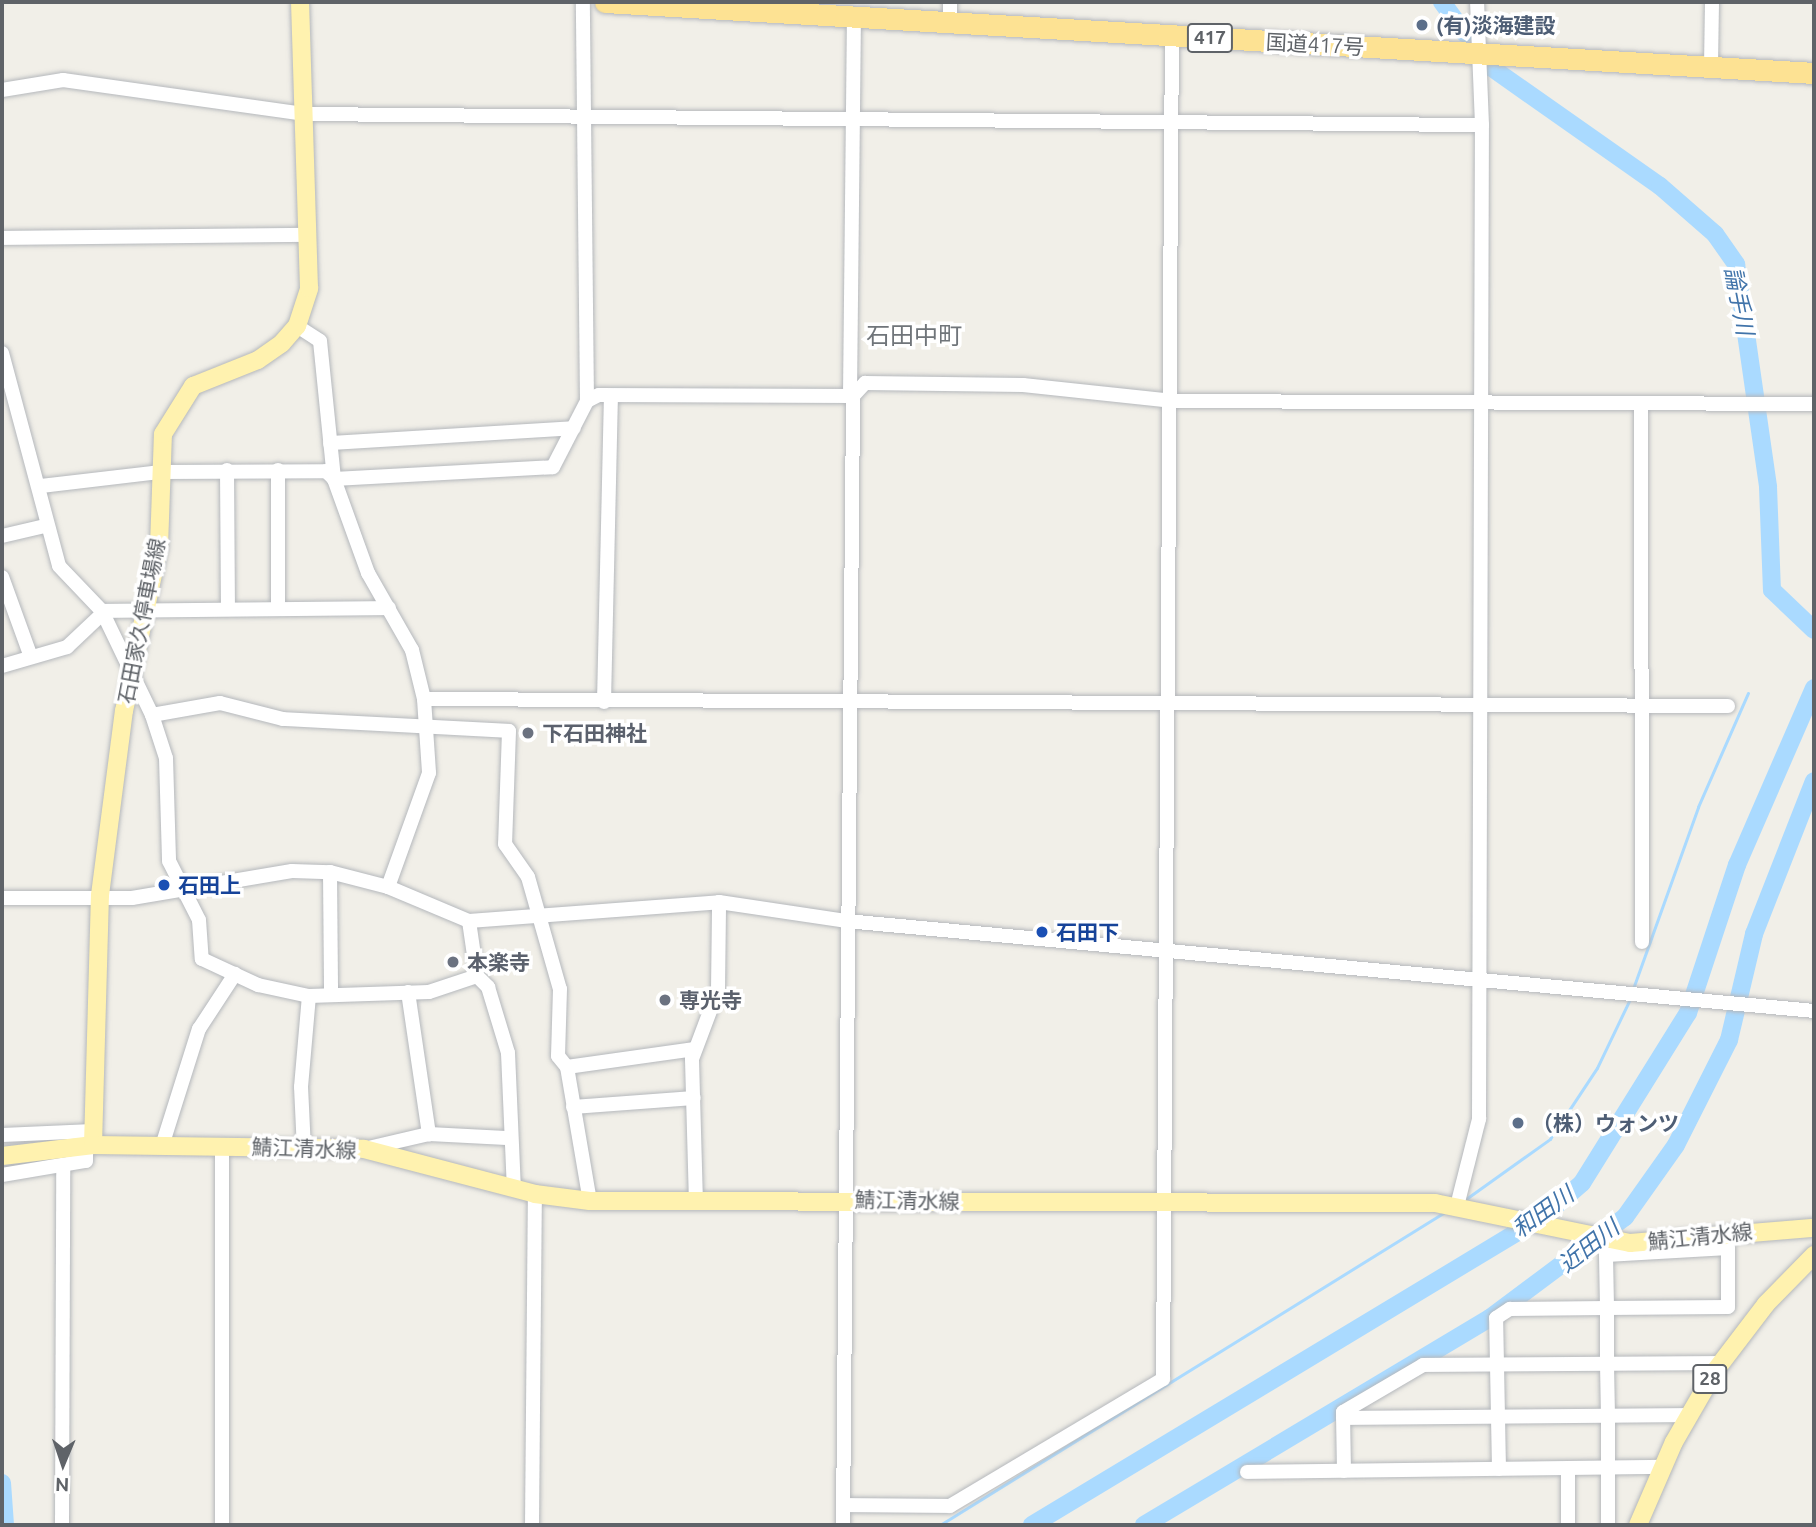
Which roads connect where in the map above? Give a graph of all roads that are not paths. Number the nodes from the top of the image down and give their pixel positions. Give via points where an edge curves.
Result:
1 (300, 2) edge
2 (583, 2) edge
3 (605, 2) edge
4 (1477, 2) edge
5 (1713, 2) edge
6 (950, 12) edge
7 (854, 16) junction
8 (1172, 36) junction
9 (1478, 53) junction
10 (1711, 66) junction
11 (1814, 72) edge
12 (2, 90) edge
13 (304, 114) junction
14 (585, 116) junction
15 (848, 122) junction
16 (1172, 123) junction
17 (1482, 125) junction
18 (306, 236) junction
19 (2, 238) edge
20 (297, 326) junction
21 (2, 353) edge
22 (611, 396) junction
23 (852, 396) junction
24 (587, 401) junction
25 (1173, 401) junction
26 (1481, 402) junction
27 (1641, 403) junction
28 (1814, 404) edge
29 (574, 428) junction
30 (330, 443) junction
31 (227, 470) junction
32 (278, 471) junction
33 (161, 472) junction
34 (334, 479) junction
35 (41, 486) junction
36 (45, 526) junction
37 (2, 536) edge
38 (2, 577) edge
39 (278, 608) junction
40 (389, 608) junction
41 (149, 609) junction
42 (228, 609) junction
43 (102, 612) junction
44 (31, 657) junction
45 (2, 666) edge
46 (130, 672) junction
47 (424, 699) junction
48 (604, 702) junction
49 (1166, 704) junction
50 (1477, 704) junction
51 (1639, 705) junction
52 (847, 706) junction
53 (1728, 706) dead end
54 (152, 715) junction
55 (427, 724) junction
56 (330, 872) junction
57 (388, 887) junction
58 (181, 888) junction
59 (100, 895) junction
60 (2, 898) edge
61 (719, 902) junction
62 (540, 918) junction
63 (469, 921) junction
64 (846, 922) junction
65 (1642, 942) dead end
66 (1167, 952) junction
67 (234, 974) junction
68 (477, 976) junction
69 (1478, 981) junction
70 (408, 992) junction
71 (331, 994) junction
72 (309, 996) junction
73 (1814, 1011) edge
74 (695, 1049) junction
75 (567, 1067) junction
76 (694, 1098) junction
77 (573, 1107) junction
78 (429, 1133) junction
79 (2, 1135) edge
80 (508, 1138) junction
81 (91, 1140) junction
82 (162, 1146) junction
83 (222, 1146) junction
84 (363, 1149) junction
85 (304, 1150) junction
86 (2, 1156) edge
87 (63, 1168) junction
88 (2, 1175) edge
89 (514, 1189) junction
90 (535, 1194) junction
91 (845, 1199) junction
92 (590, 1201) junction
93 (696, 1203) junction
94 (1164, 1203) junction
95 (1457, 1206) junction
96 (1814, 1228) edge
97 (1814, 1255) edge
98 (1607, 1308) junction
99 (1720, 1363) junction
100 (1607, 1364) junction
101 (1497, 1365) junction
102 (1608, 1415) junction
103 (1688, 1415) junction
104 (1498, 1416) junction
105 (1343, 1418) junction
106 (1662, 1467) junction
107 (1568, 1468) junction
108 (1608, 1468) junction
109 (1499, 1469) junction
110 (1345, 1471) junction
111 (1247, 1472) dead end
112 (844, 1505) junction
113 (62, 1525) edge
114 (222, 1525) edge
115 (532, 1525) edge
116 (843, 1525) edge
117 (1568, 1525) edge
118 (1608, 1525) edge
119 (1639, 1525) edge

1 - 13 main road
2 - 14 street
3 - 7 highway, 国道417号 / 417
4 - 9 street
5 - 10 street
6 - 7 highway, 国道417号 / 417
6 - 8 highway, 国道417号 / 417
7 - 15 street
8 - 9 highway, 国道417号 / 417
8 - 16 street
9 - 10 highway, 国道417号 / 417
9 - 17 street
10 - 11 highway, 国道417号 / 417
12 - 13 street via 63,80
13 - 14 street
13 - 18 main road
14 - 15 street
14 - 24 street
15 - 16 street
15 - 23 street
16 - 17 street
16 - 25 street
17 - 26 street
18 - 19 street
18 - 20 main road via 309,288
20 - 30 street via 320,341 325,355
20 - 33 main road, 石田家久停車場線 via 258,360 188,391 165,426
21 - 35 street
22 - 23 street
22 - 24 street
22 - 48 street
23 - 25 street via 865,383 1023,385
23 - 52 street
24 - 29 street
25 - 26 street
25 - 49 street
26 - 27 street
26 - 50 street
27 - 28 street
27 - 51 street
29 - 30 street
29 - 34 street via 553,467
30 - 34 street
31 - 32 street
31 - 33 street
31 - 42 street
32 - 34 street via 326,471
32 - 39 street
33 - 35 street
33 - 41 main road, 石田家久停車場線 via 159,547
34 - 40 street via 368,573
35 - 36 street
36 - 37 street
36 - 43 street via 65,578
38 - 44 street
39 - 40 street
39 - 42 street
40 - 47 street via 412,650
41 - 42 street
41 - 43 street
41 - 46 main road, 石田家久停車場線
43 - 44 street via 67,648
43 - 46 street
44 - 45 street
46 - 54 street
46 - 59 main road, 石田家久停車場線
47 - 48 street
47 - 55 street
48 - 52 street
49 - 50 street
49 - 52 street
49 - 66 street
50 - 51 street
50 - 69 street
51 - 53 street
51 - 65 street
52 - 64 street
54 - 55 street via 220,703 283,719
54 - 58 street via 166,758 169,861
55 - 57 street via 424,797
55 - 62 street via 509,731 505,845 528,877
56 - 57 street
56 - 58 street
56 - 71 street
57 - 63 street
58 - 59 street via 132,898
58 - 67 street via 198,920 202,958
59 - 60 street
59 - 81 main road, 石田家久停車場線
61 - 62 street
61 - 64 street
61 - 74 street via 718,990
62 - 63 street
62 - 75 street via 559,989 558,1056
63 - 68 street
64 - 66 street
64 - 91 street
66 - 69 street
66 - 94 street
67 - 72 street via 277,992
67 - 82 street via 199,1029
68 - 70 street
68 - 80 street via 488,987 508,1053
69 - 73 street
69 - 95 street via 1479,1119
70 - 71 street
70 - 78 street
71 - 72 street
72 - 85 street via 301,1087
74 - 75 street
74 - 76 street
75 - 77 street
76 - 77 street
76 - 93 street
77 - 92 street
78 - 80 street
78 - 84 street
79 - 81 street
80 - 89 street
81 - 82 main road, 鯖江清水線
81 - 86 main road, 鯖江清水線
81 - 87 street via 86,1161
82 - 83 main road, 鯖江清水線
83 - 85 main road, 鯖江清水線
83 - 114 street
84 - 85 main road, 鯖江清水線
84 - 89 main road, 鯖江清水線
87 - 88 street
87 - 113 street
89 - 90 main road, 鯖江清水線
90 - 92 main road, 鯖江清水線
90 - 115 street
91 - 93 main road, 鯖江清水線
91 - 94 main road, 鯖江清水線
91 - 112 street
92 - 93 main road, 鯖江清水線
94 - 95 main road, 鯖江清水線
94 - 112 street via 1163,1379 950,1506
95 - 96 main road, 鯖江清水線 via 1625,1242
97 - 99 main road, 28
98 - 98 street via 1728,1307 1728,1248 1606,1255
98 - 100 street
98 - 101 street via 1510,1309 1496,1318
99 - 100 street
99 - 103 main road, 28
100 - 101 street
100 - 102 street
101 - 104 street
101 - 105 street via 1423,1365
102 - 103 street
102 - 104 street
102 - 108 street
103 - 106 main road, 28
104 - 105 street
104 - 109 street
105 - 110 street
106 - 108 street
106 - 119 main road, 28
107 - 108 street
107 - 109 street
107 - 117 street
108 - 118 street
109 - 110 street
110 - 111 street
112 - 116 street

